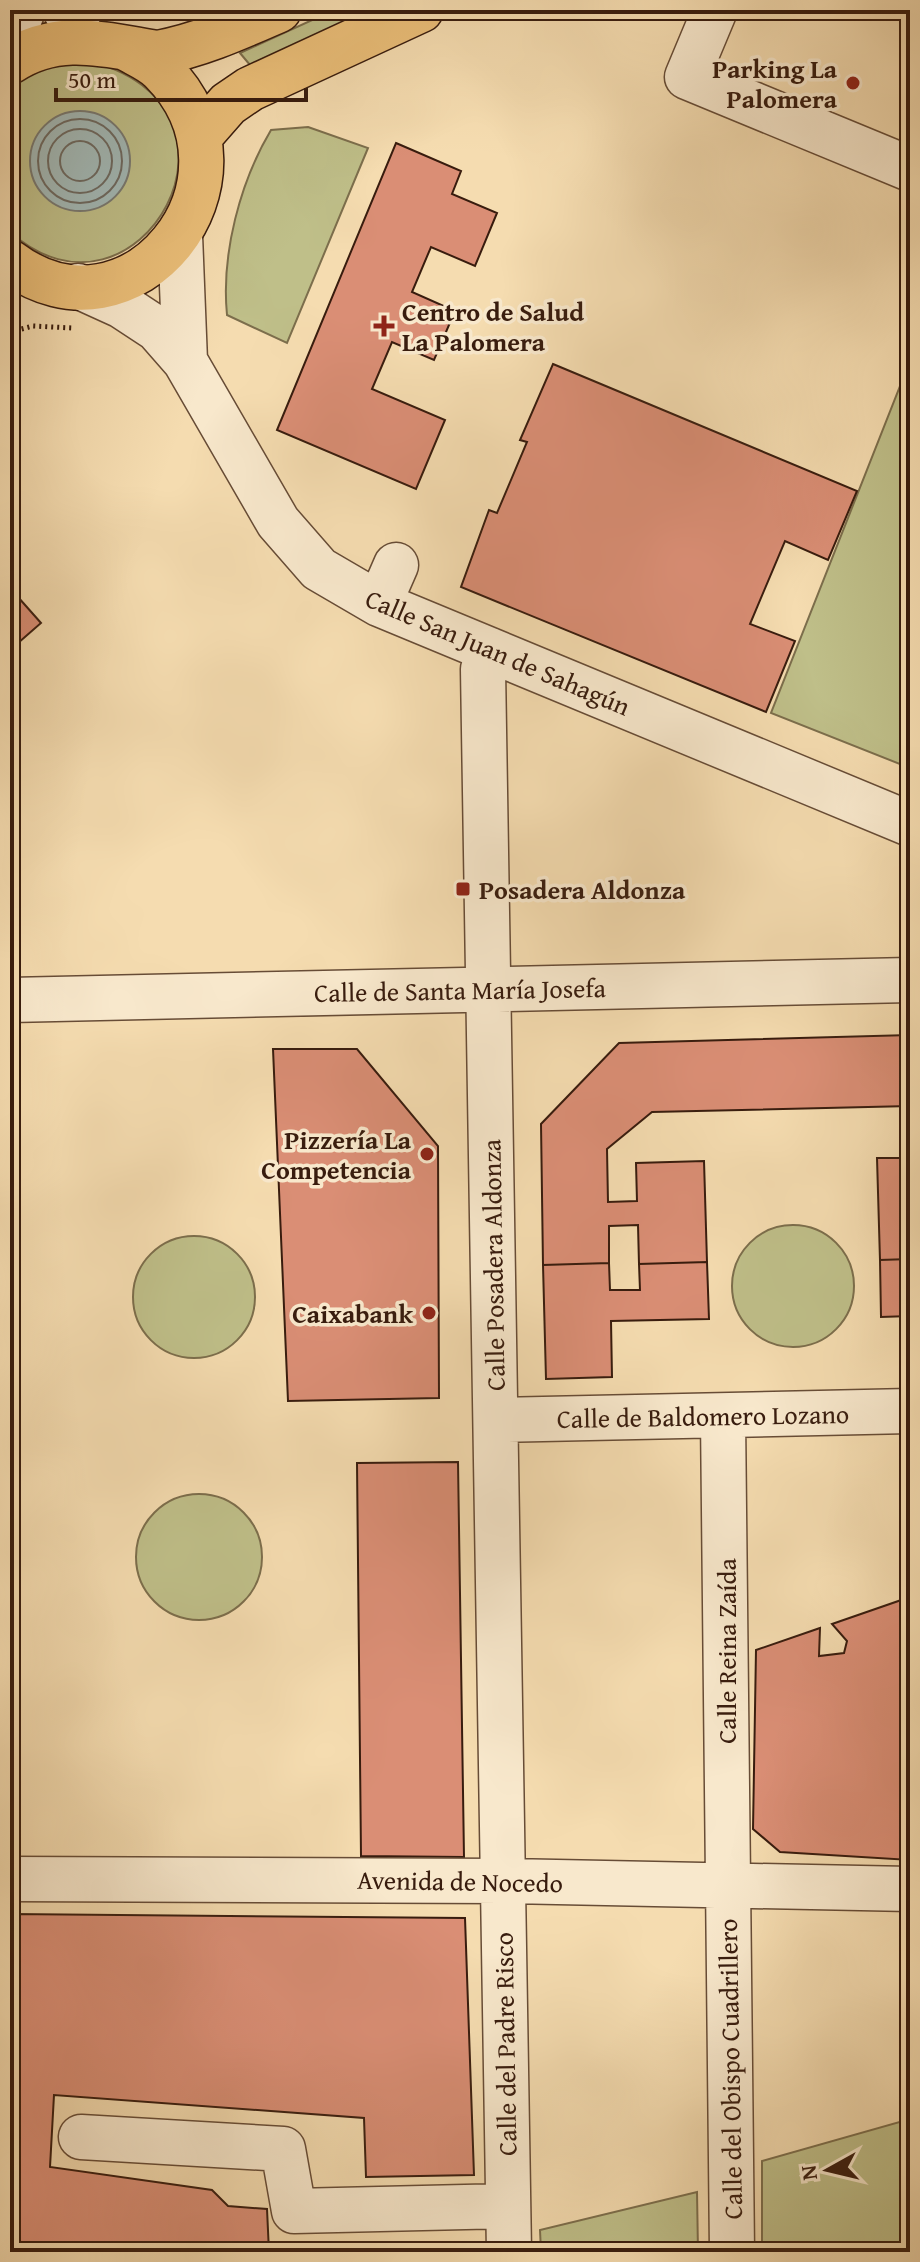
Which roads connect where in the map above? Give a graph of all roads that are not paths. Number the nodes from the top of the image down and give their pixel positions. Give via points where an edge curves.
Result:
1 (23, 10) edge
2 (279, 10) edge
3 (421, 10) edge
4 (715, 10) edge
5 (92, 33) edge
6 (10, 44) edge
7 (10, 62) edge
8 (200, 136) junction
9 (910, 169) edge
10 (180, 235) junction
11 (14, 270) edge
12 (78, 286) junction
13 (185, 361) junction
14 (396, 565) dead end
15 (379, 604) junction
16 (490, 650) junction
17 (910, 824) edge
18 (910, 980) edge
19 (488, 989) junction
20 (10, 1000) edge
21 (910, 1411) edge
22 (723, 1417) junction
23 (496, 1420) junction
24 (10, 1879) edge
25 (502, 1881) junction
26 (728, 1886) junction
27 (910, 1889) edge
28 (81, 2137) dead end
29 (508, 2206) junction
30 (509, 2252) edge
31 (732, 2252) edge

1 - 6 street
2 - 5 main road via 187,47 158,53
3 - 8 main road via 250,89 228,104
4 - 9 street via 687,77
5 - 7 main road via 47,44
5 - 8 main road via 160,69 186,99
8 - 10 main road via 201,182
10 - 12 main road via 136,273
10 - 13 street, Calle San Juan de Sahagún
11 - 12 main road
12 - 13 street, Calle San Juan de Sahagún via 157,329
13 - 15 street, Calle San Juan de Sahagún via 278,522 319,569
14 - 15 street
15 - 16 street, Calle San Juan de Sahagún
16 - 17 street, Calle San Juan de Sahagún
16 - 19 street, Calle Posadera Aldonza via 483,669
18 - 19 street, Calle de Santa María Josefa
19 - 20 street, Calle de Santa María Josefa
19 - 23 street, Calle Posadera Aldonza
21 - 22 street, Calle de Baldomero Lozano
22 - 23 street, Calle de Baldomero Lozano
22 - 26 street, Calle Reina Zaída
23 - 25 street, Calle Posadera Aldonza
24 - 25 street, Avenida de Nocedo
25 - 26 street, Avenida de Nocedo
25 - 29 street, Calle del Padre Risco
26 - 27 street, Avenida de Nocedo
26 - 31 street, Calle del Obispo Cuadrillero
28 - 29 street via 283,2149 294,2211
29 - 30 street, Calle del Padre Risco

